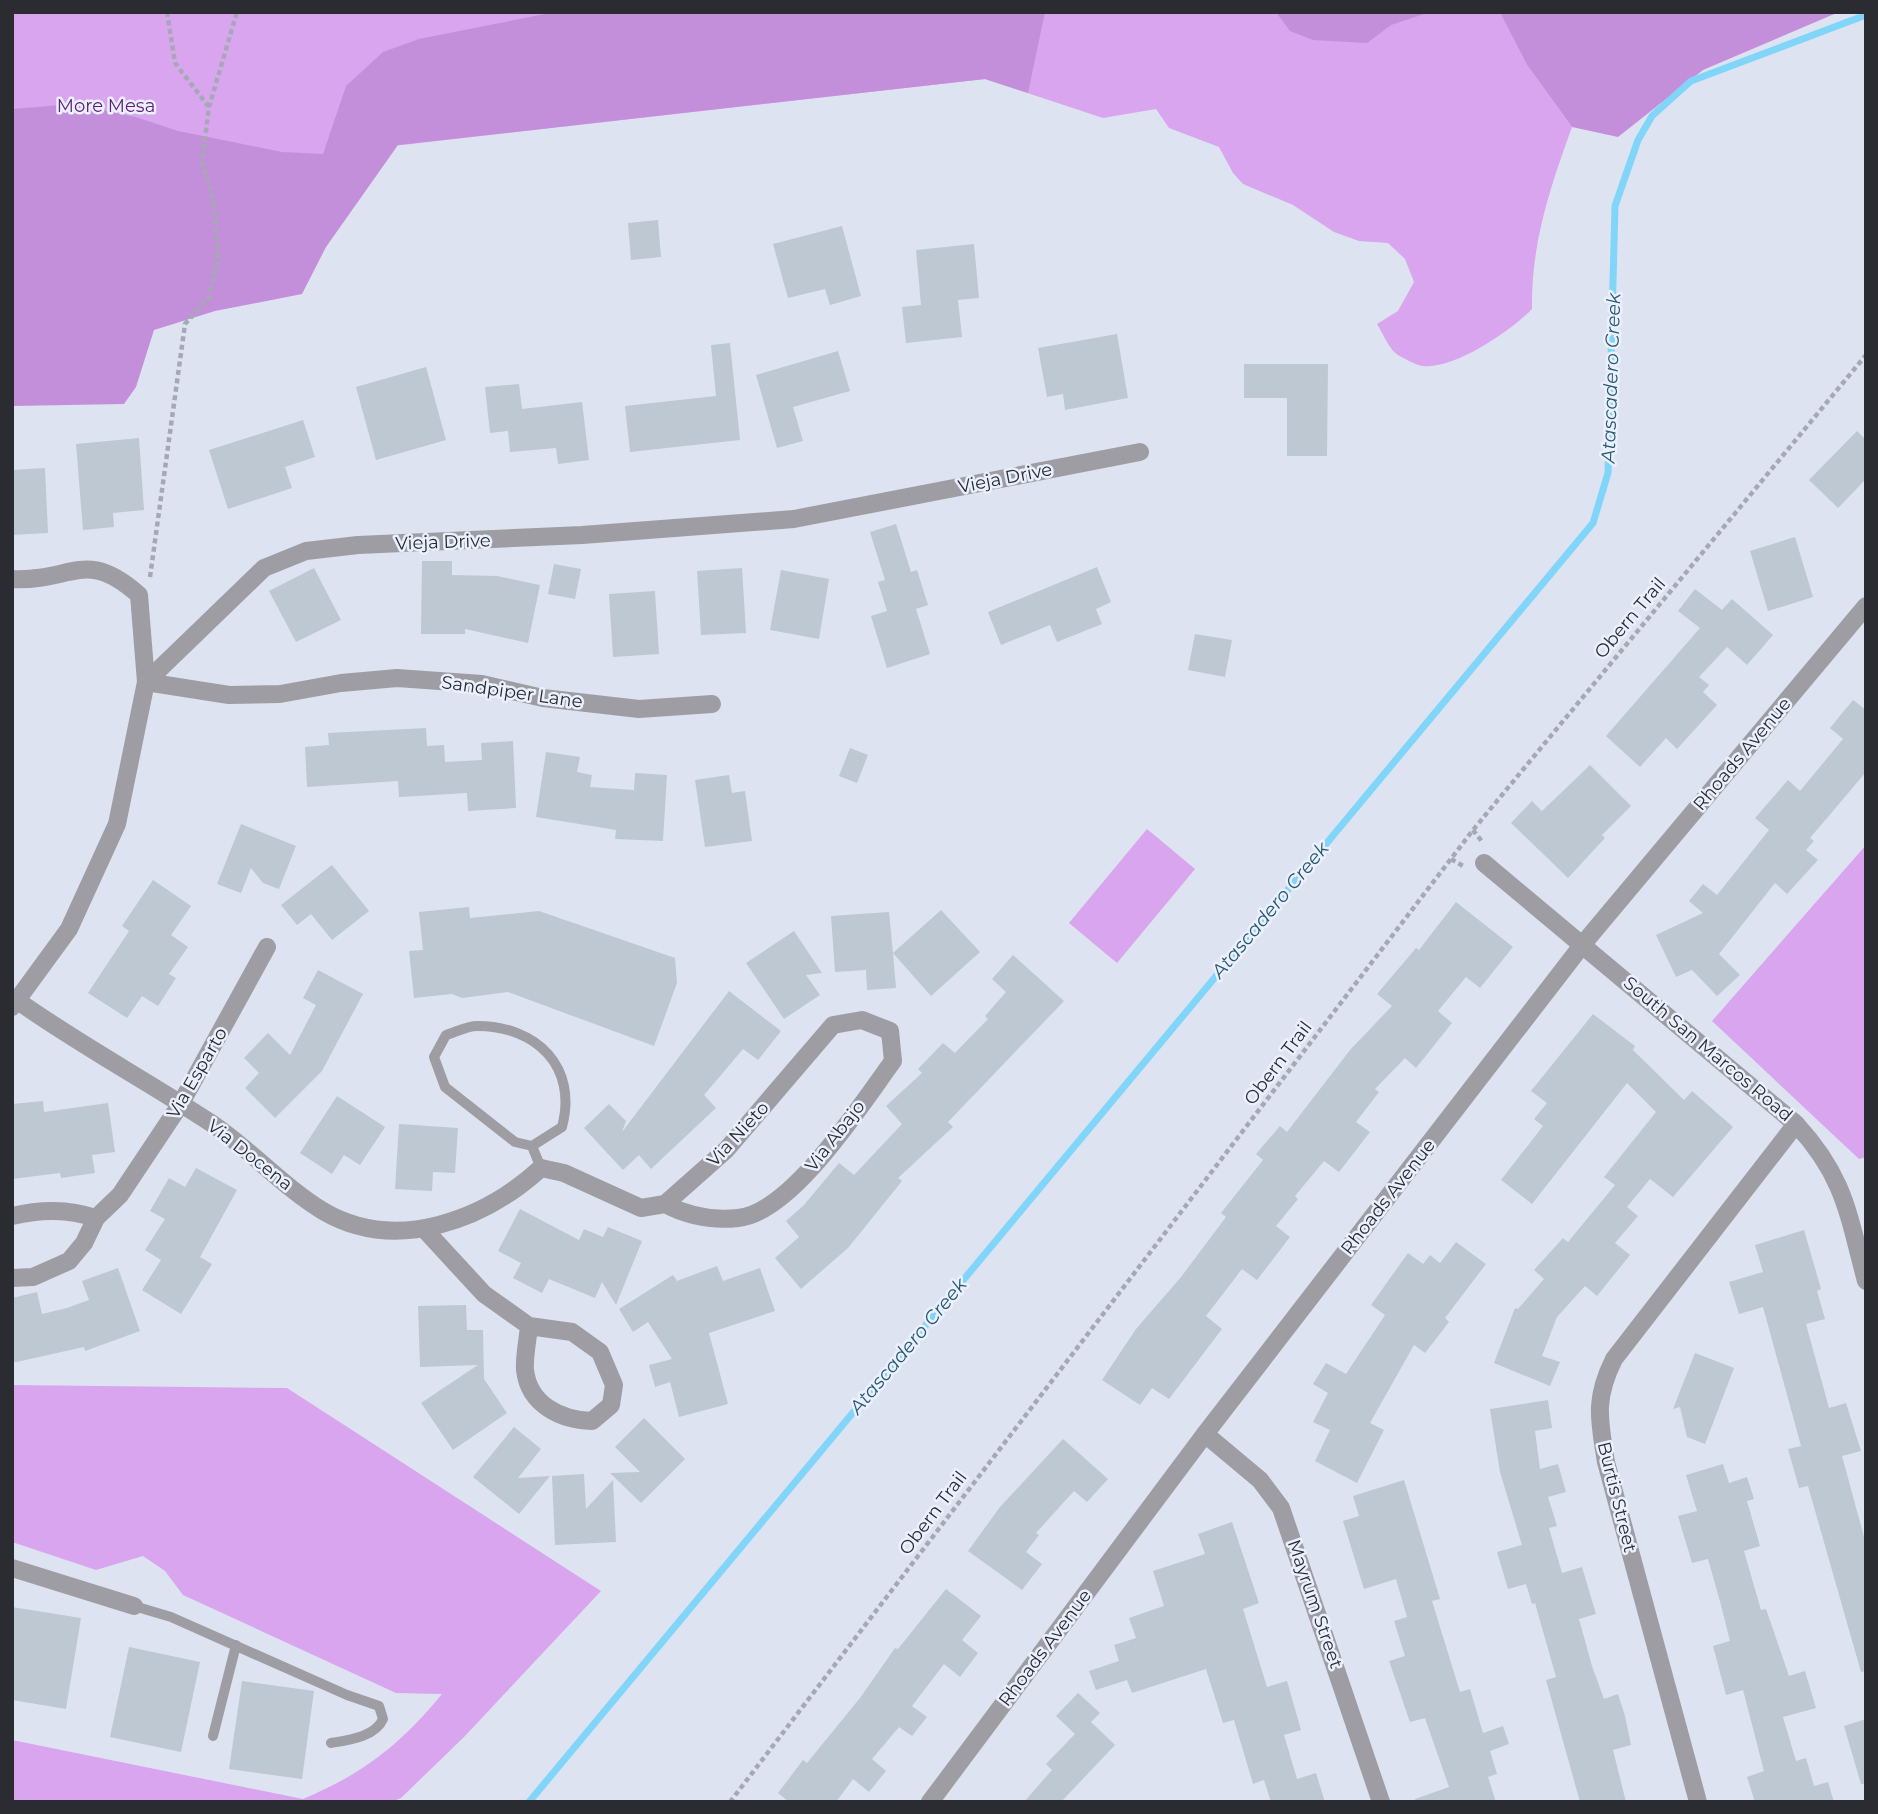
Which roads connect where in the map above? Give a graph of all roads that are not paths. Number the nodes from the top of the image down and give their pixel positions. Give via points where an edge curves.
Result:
1 (1140, 452) dead end
2 (12, 579) edge
3 (1866, 606) edge
4 (146, 682) junction
5 (712, 705) dead end
6 (1484, 863) dead end
7 (1583, 944) junction
8 (267, 947) dead end
9 (15, 1004) edge
10 (893, 1061) joint
11 (180, 1105) junction
12 (1796, 1124) junction
13 (532, 1146) junction
14 (541, 1168) junction
15 (665, 1204) junction
16 (12, 1216) edge
17 (96, 1218) junction
18 (425, 1230) junction
19 (12, 1278) edge
20 (1866, 1281) edge
21 (529, 1326) junction
22 (1205, 1434) junction
23 (12, 1568) edge
24 (134, 1606) joint
25 (236, 1645) junction
26 (213, 1736) dead end
27 (331, 1743) dead end
28 (930, 1802) edge
29 (1381, 1802) edge
30 (1698, 1802) edge

1 - 4 street, Vieja Drive via 794,519 306,551 264,568
2 - 4 street via 38,580 89,567 119,577 139,595
3 - 7 street, Rhoads Avenue
4 - 5 street, Sandpiper Lane via 229,695 280,694 397,678 482,684 543,698 639,709
4 - 9 street via 117,824 69,929
6 - 7 street, South San Marcos Road
7 - 12 street, South San Marcos Road
7 - 22 street, Rhoads Avenue
8 - 11 street, Via Esparto
9 - 11 street, Via Docena
10 - 15 street, Via Abajo via 809,1171 770,1206 740,1219 690,1217
10 - 15 street, Via Nieto via 890,1031 862,1020 833,1025 726,1150
11 - 17 street, Via Esparto via 120,1195
11 - 18 street, Via Docena via 213,1125 322,1211 378,1229
12 - 20 street, South San Marcos Road via 1833,1169
12 - 30 street, Burtis Street via 1614,1359 1600,1387 1606,1462
13 - 13 lane via 562,1127 568,1105 555,1061 534,1040 505,1030 475,1026 446,1035 434,1057 444,1087 515,1142
13 - 14 lane
14 - 15 street via 564,1173 642,1208
14 - 18 street, Via Docena via 472,1216
16 - 17 street via 71,1210
17 - 19 street, Via Esparto via 69,1261 33,1277
18 - 21 street via 484,1294
21 - 21 street via 525,1371 541,1404 570,1420 592,1421 611,1405 614,1385 600,1352 572,1332
22 - 28 street, Rhoads Avenue
22 - 29 street, Mayrum Street via 1260,1480 1281,1507
23 - 24 street
24 - 25 lane
25 - 26 lane
25 - 27 lane via 379,1706 380,1726 354,1739

